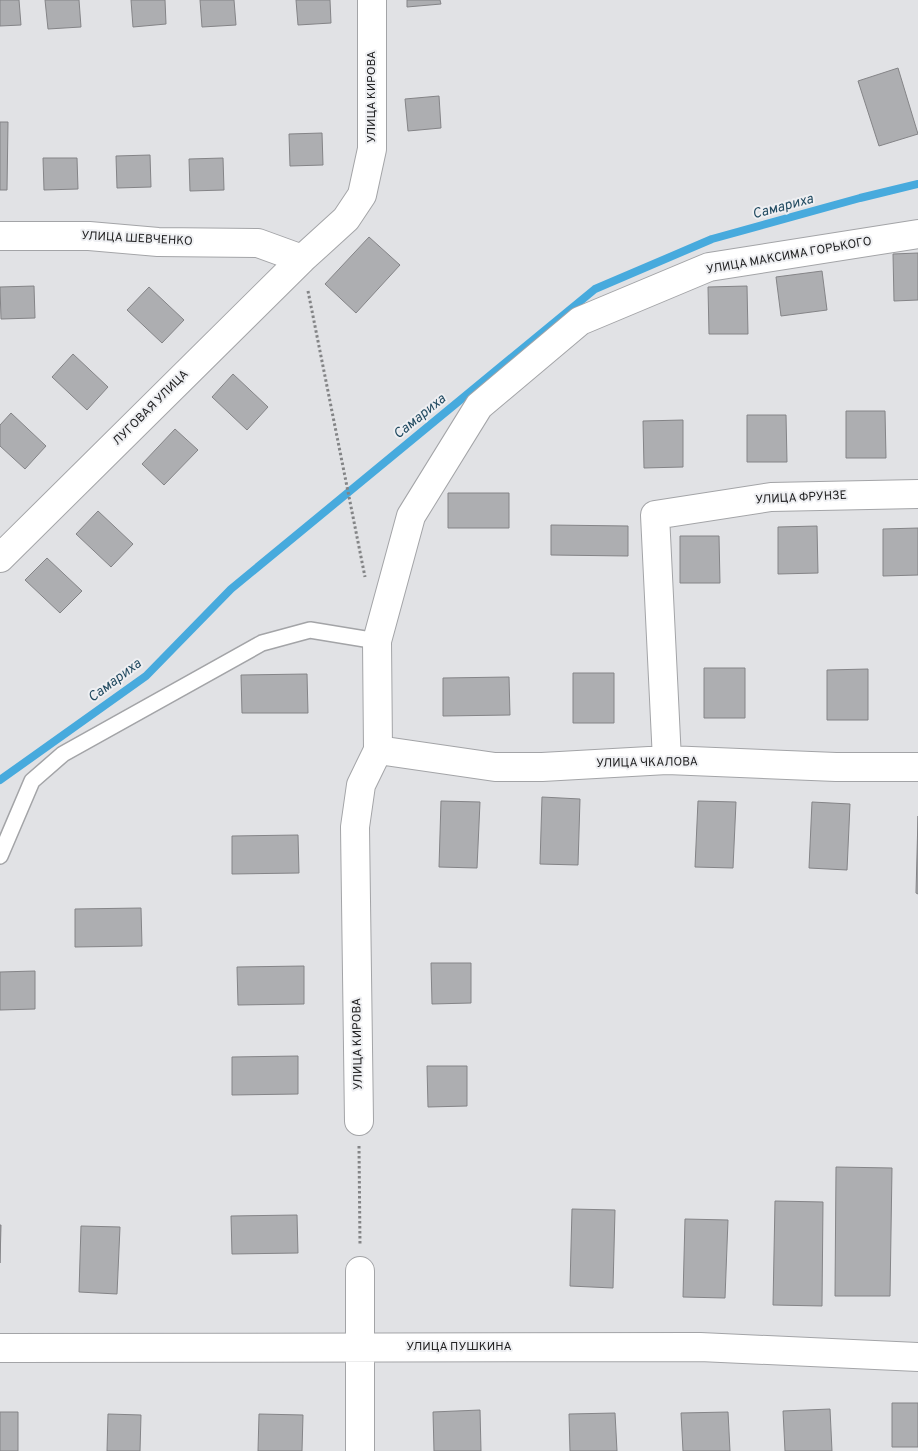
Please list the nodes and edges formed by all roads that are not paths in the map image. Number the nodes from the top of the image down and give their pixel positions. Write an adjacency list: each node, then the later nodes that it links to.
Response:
1 (372, 0): 4 (street, УЛИЦА КИРОВА)
2 (918, 234): 7 (street, УЛИЦА МАКСИМА ГОРЬКОГО)
3 (0, 236): 4 (street, УЛИЦА ШЕВЧЕНКО)
4 (302, 259): 6 (street, ЛУГОВАЯ УЛИЦА)
5 (918, 494): 9 (street, УЛИЦА ФРУНЗЕ)
6 (0, 558)
7 (377, 642): 8 (street, УЛИЦА КИРОВА); 11 (lane)
8 (378, 750): 9 (street, УЛИЦА ЧКАЛОВА); 12 (street, УЛИЦА КИРОВА)
9 (667, 760): 10 (street, УЛИЦА ЧКАЛОВА)
10 (918, 767)
11 (0, 856)
12 (359, 1121)
13 (360, 1271): 15 (street)
14 (0, 1348): 15 (street, УЛИЦА ПУШКИНА)
15 (361, 1348): 16 (street, УЛИЦА ПУШКИНА); 17 (street)
16 (918, 1357)
17 (360, 1451)

